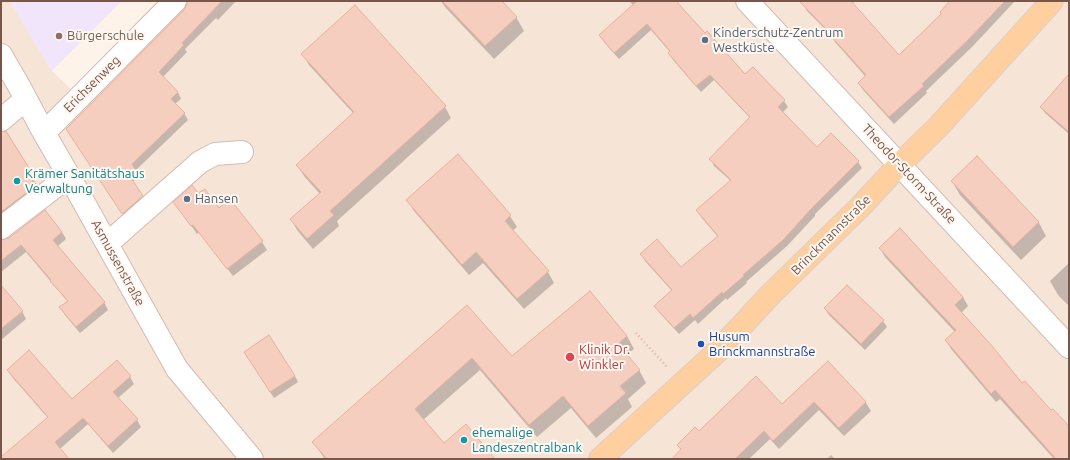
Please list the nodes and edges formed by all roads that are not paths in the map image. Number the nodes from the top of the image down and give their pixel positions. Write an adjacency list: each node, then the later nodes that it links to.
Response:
1 (175, 1): 7 (street, Erichsenweg)
2 (747, 1): 9 (street, Theodor-Storm-Straße)
3 (1052, 1): 9 (main road, Brinckmannstraße)
4 (1, 55): 5 (street, Asmussenstraße)
5 (26, 99): 6 (street); 7 (street, Asmussenstraße)
6 (1, 120)
7 (44, 133): 10 (street, Asmussenstraße)
8 (242, 152): 12 (street)
9 (900, 164): 13 (street, Theodor-Storm-Straße); 15 (main road, Brinckmannstraße)
10 (69, 176): 11 (street); 12 (street, Asmussenstraße)
11 (1, 228)
12 (107, 244): 14 (street, Asmussenstraße)
13 (1069, 347)
14 (252, 459)
15 (600, 459)

